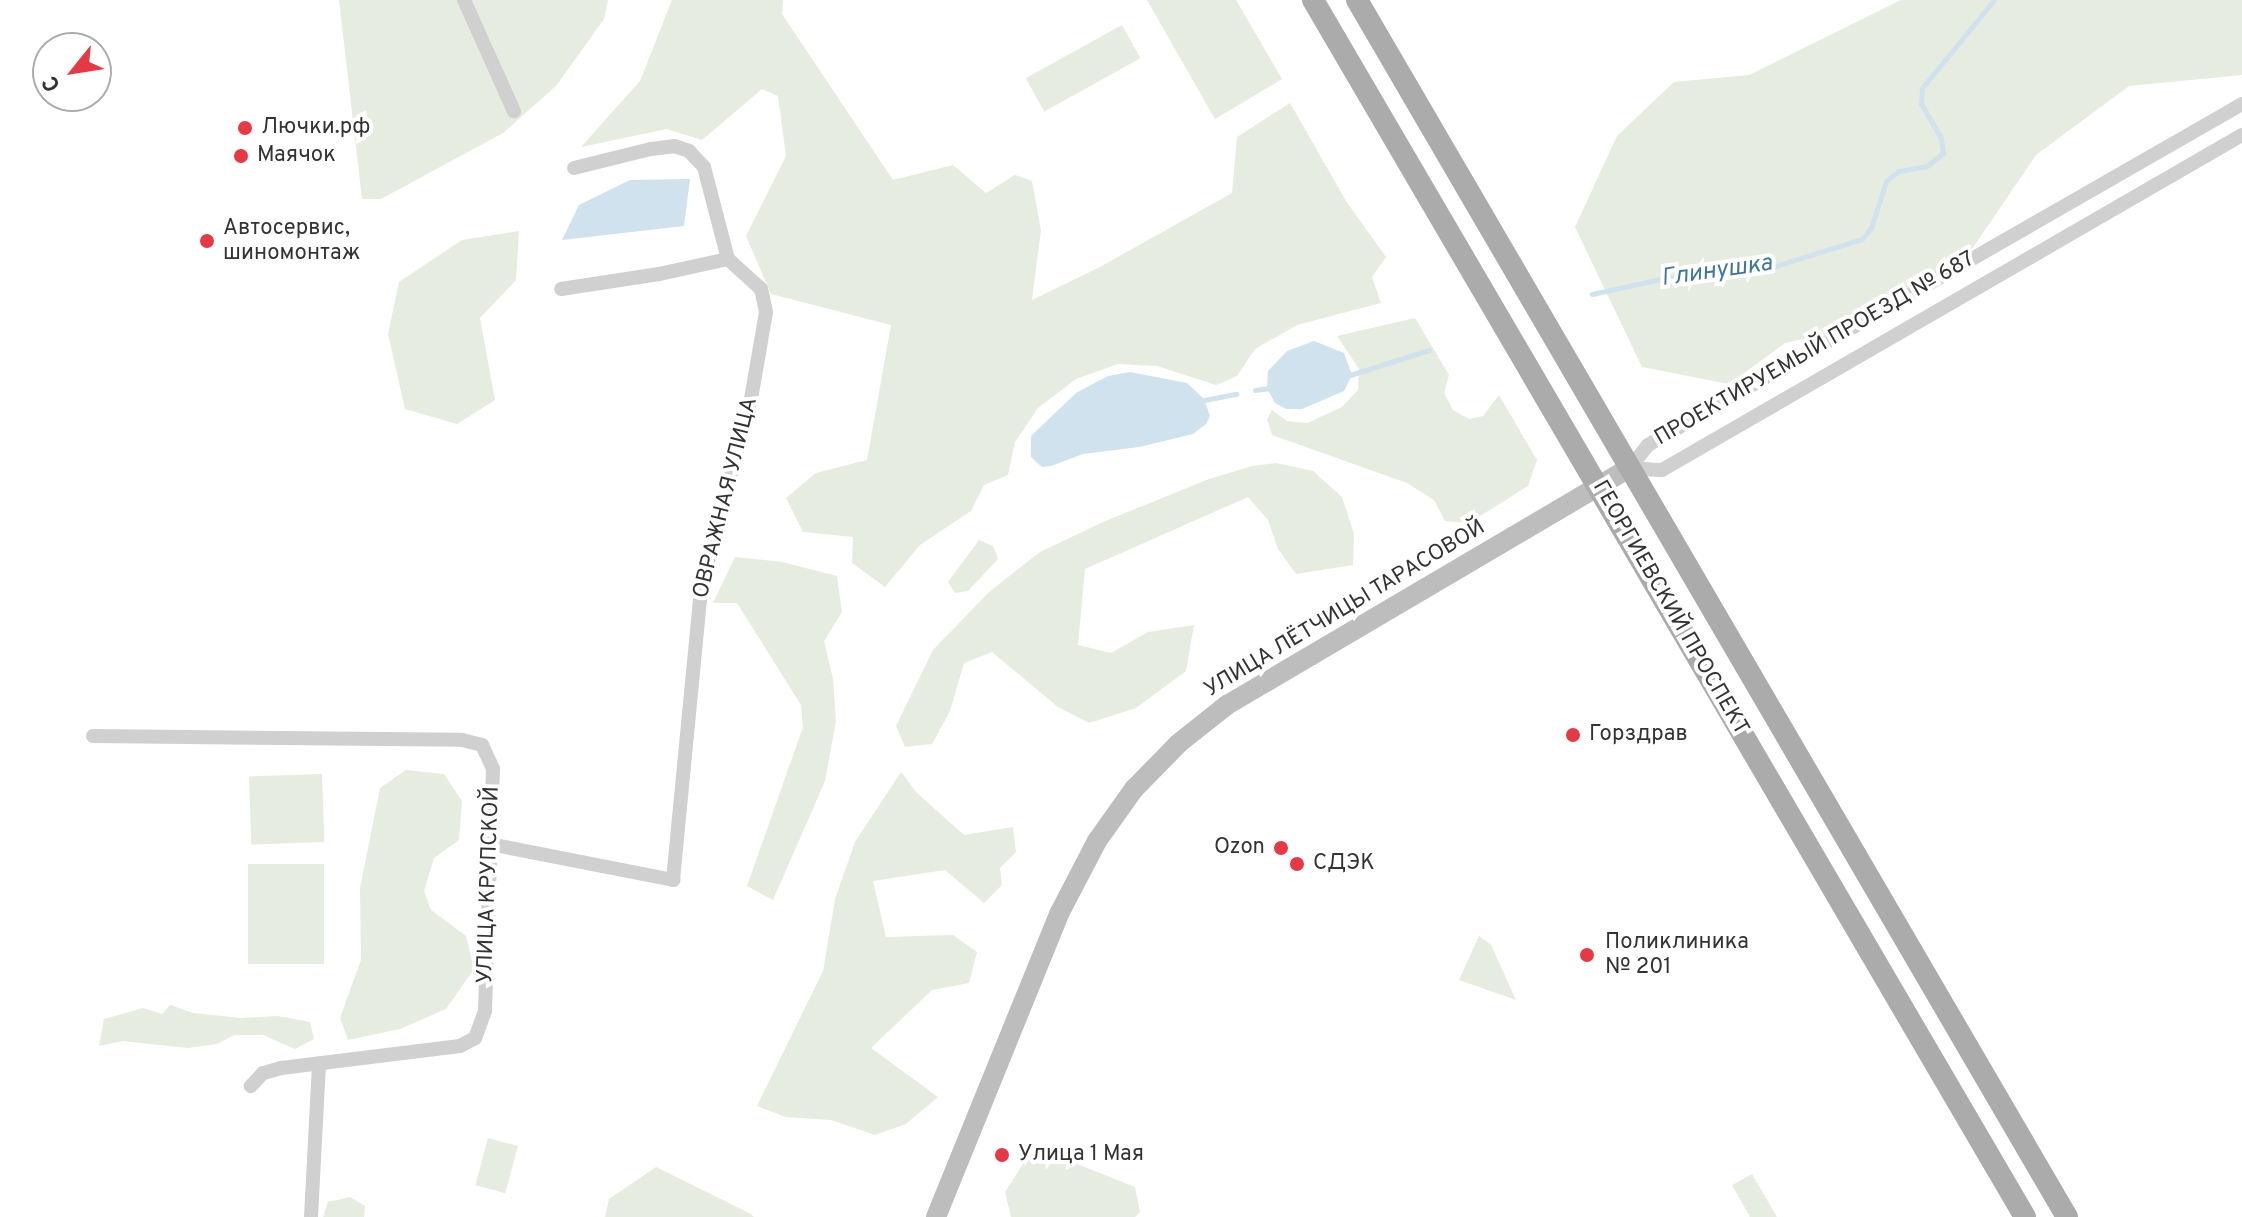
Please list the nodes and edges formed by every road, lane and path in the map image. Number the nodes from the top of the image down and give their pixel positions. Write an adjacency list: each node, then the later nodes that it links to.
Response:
1 (464, 0): 5 (street)
2 (1313, 0): 11 (main road, ГЕОРГИЕВСКИЙ ПРОСПЕКТ)
3 (1357, 0): 10 (main road, ГЕОРГИЕВСКИЙ ПРОСПЕКТ)
4 (2242, 104): 10 (street, ПРОЕКТИРУЕМЫЙ ПРОЕЗД № 687)
5 (514, 111)
6 (2242, 135): 10 (street, ПРОЕКТИРУЕМЫЙ ПРОЕЗД № 687)
7 (574, 168): 8 (street)
8 (728, 259): 9 (street); 13 (street, ОВРАЖНАЯ УЛИЦА)
9 (561, 289)
10 (1630, 468): 11 (main road, УЛИЦА ЛЁТЧИЦЫ ТАРАСОВОЙ); 19 (main road, ГЕОРГИЕВСКИЙ ПРОСПЕКТ)
11 (1599, 486): 17 (main road, УЛИЦА ЛЁТЧИЦЫ ТАРАСОВОЙ); 18 (main road, ГЕОРГИЕВСКИЙ ПРОСПЕКТ)
12 (93, 736): 13 (street, УЛИЦА КРУПСКОЙ)
13 (490, 844): 14 (street, УЛИЦА КРУПСКОЙ)
14 (319, 1063): 15 (street, УЛИЦА КРУПСКОЙ); 16 (street)
15 (251, 1086)
16 (311, 1217)
17 (936, 1217)
18 (2025, 1217)
19 (2067, 1217)

